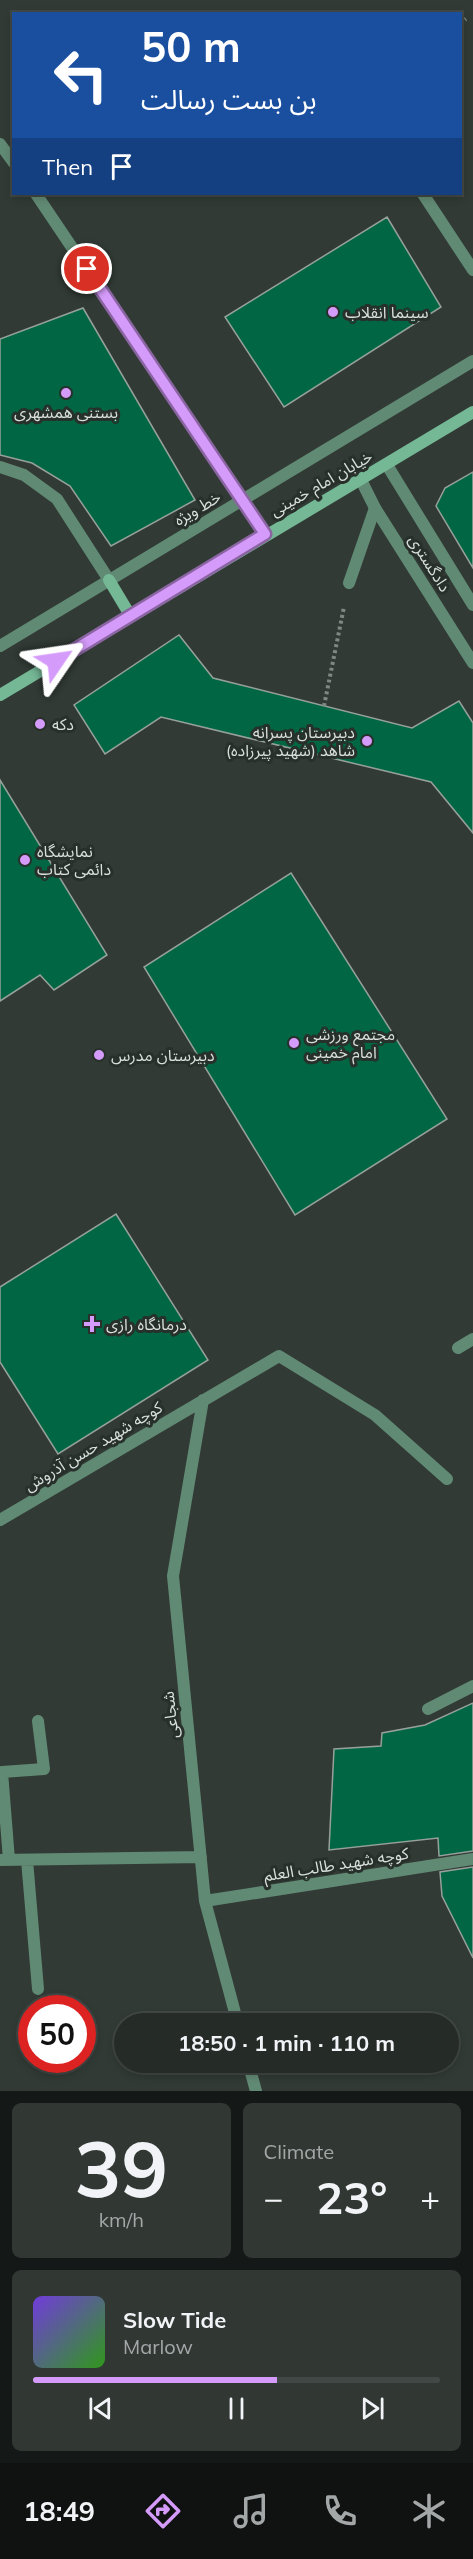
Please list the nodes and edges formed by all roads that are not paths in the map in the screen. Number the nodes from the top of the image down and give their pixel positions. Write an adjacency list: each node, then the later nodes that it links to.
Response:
1 (0, 144): 2 (street)
2 (12, 160)
3 (37, 195): 11 (street)
4 (424, 195): 5 (street)
5 (473, 270)
6 (473, 361): 11 (street, خط ویژه)
7 (473, 412): 8 (main road, خیابان امام خمینی)
8 (387, 465): 10 (main road, خیابان امام خمینی); 16 (street)
9 (0, 467): 14 (street)
10 (361, 480): 12 (street, دادگستری); 13 (main road, خیابان امام خمینی)
11 (242, 500): 13 (street); 14 (street, خط ویژه)
12 (375, 508): 15 (street); 19 (street, دادگستری)
13 (265, 534): 17 (main road, خیابان امام خمینی)
14 (109, 580): 17 (main road); 18 (street, خط ویژه)
15 (349, 583)
16 (473, 604)
17 (130, 615): 20 (main road, خیابان امام خمینی)
18 (0, 646)
19 (473, 663)
20 (0, 695)
21 (473, 1339): 22 (street)
22 (458, 1348)
23 (202, 1400): 24 (street, کوچه شهید حسن آذروش); 25 (street, کوچه شهید حسن آذروش); 29 (street, شجاعی)
24 (447, 1479)
25 (0, 1520)
26 (473, 1686): 27 (street)
27 (428, 1709)
28 (38, 1721): 31 (street)
29 (201, 1857): 32 (street); 33 (street, شجاعی)
30 (473, 1859): 33 (street, کوچه شهید طالب العلم)
31 (4, 1860): 32 (street)
32 (27, 1860): 34 (street)
33 (205, 1901): 35 (street, شجاعی)
34 (38, 1989)
35 (235, 2013)
36 (251, 2073): 37 (street)
37 (256, 2091)

